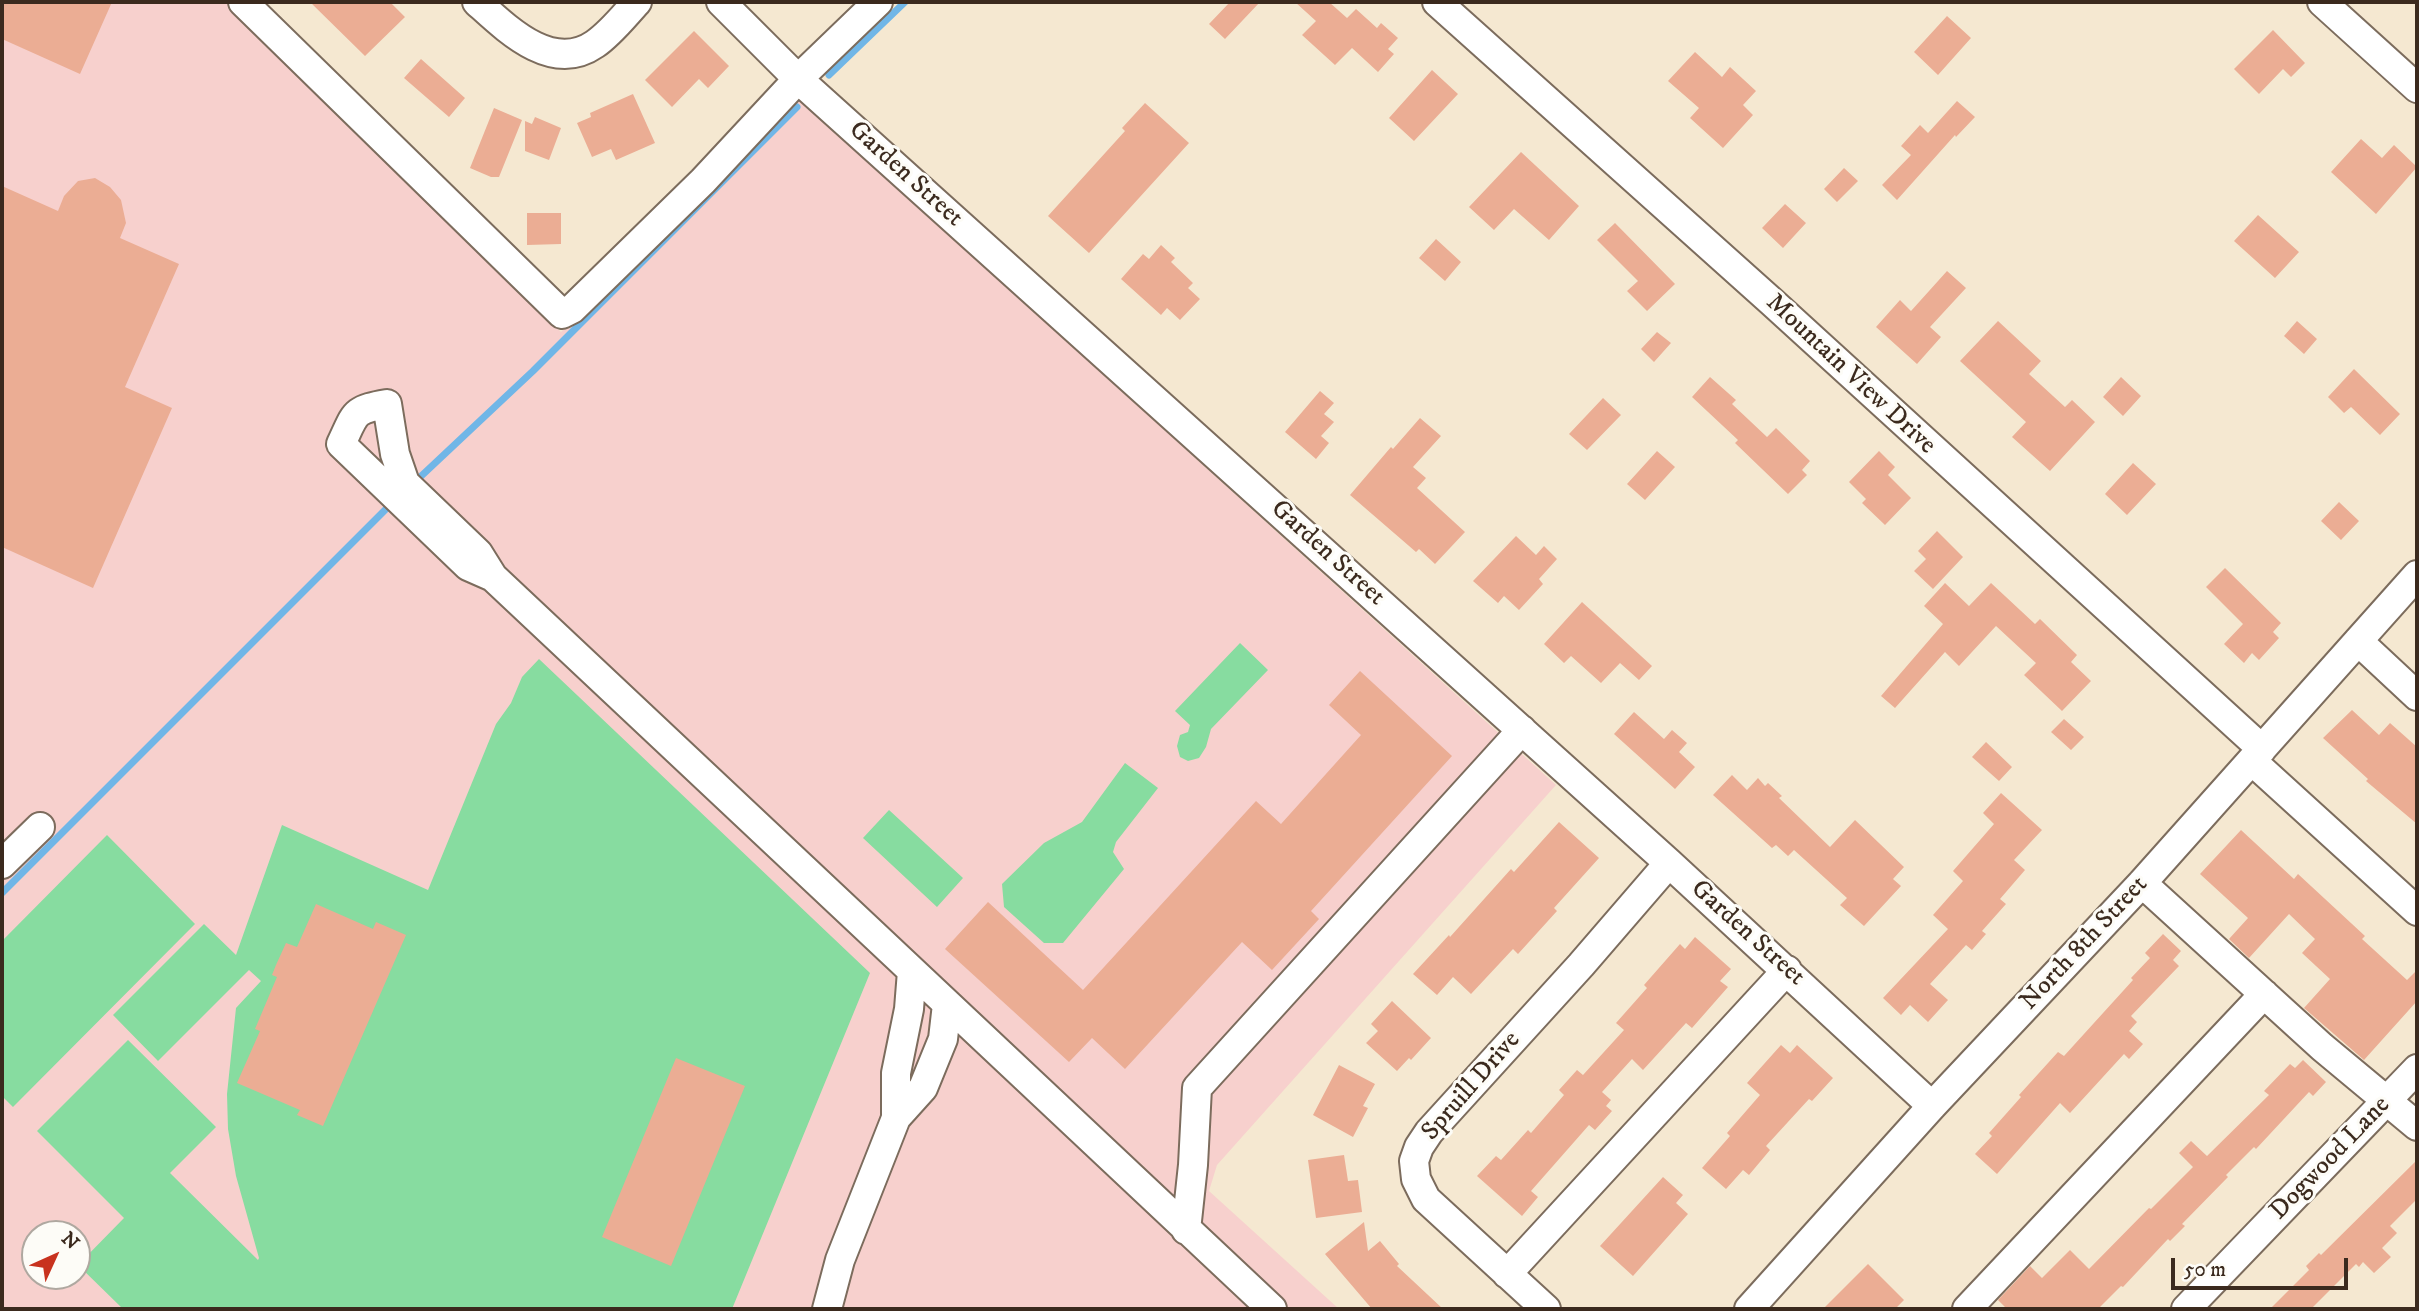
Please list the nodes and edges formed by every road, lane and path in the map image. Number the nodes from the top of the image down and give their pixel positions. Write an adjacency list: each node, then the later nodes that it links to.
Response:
1 (243, 2): 8 (street)
2 (477, 2): 3 (street)
3 (637, 2)
4 (721, 2): 8 (street, Garden Street)
5 (878, 2): 8 (street)
6 (1437, 2): 15 (street, Mountain View Drive)
7 (2322, 2): 9 (street)
8 (798, 79): 14 (street, Garden Street)
9 (2417, 88)
10 (2417, 575): 12 (street, North 8th Street)
11 (492, 577): 11 (street); 22 (street)
12 (2358, 641): 13 (street); 15 (street, North 8th Street)
13 (2417, 696)
14 (1522, 730): 17 (street, Garden Street); 30 (street)
15 (2257, 755): 19 (street, North 8th Street); 20 (street, Mountain View Drive)
16 (40, 827): 18 (street)
17 (1669, 863): 21 (street, Garden Street); 31 (street, Spruill Drive)
18 (2, 864)
19 (2142, 883): 23 (street); 27 (street, North 8th Street)
20 (2417, 911)
21 (1787, 970): 27 (street, Garden Street); 31 (street)
22 (912, 971): 24 (street); 28 (street)
23 (2264, 994): 26 (street); 36 (street)
24 (947, 1004): 28 (street); 30 (street)
25 (2417, 1069): 26 (street, Dogwood Lane)
26 (2387, 1102): 29 (street); 37 (street, Dogwood Lane)
27 (1932, 1106): 35 (street, North 8th Street)
28 (896, 1118): 32 (street)
29 (2417, 1126)
30 (1186, 1230): 33 (street)
31 (1507, 1274): 34 (street, Spruill Drive)
32 (827, 1309)
33 (1272, 1309)
34 (1546, 1309)
35 (1750, 1309)
36 (1967, 1309)
37 (2186, 1309)

